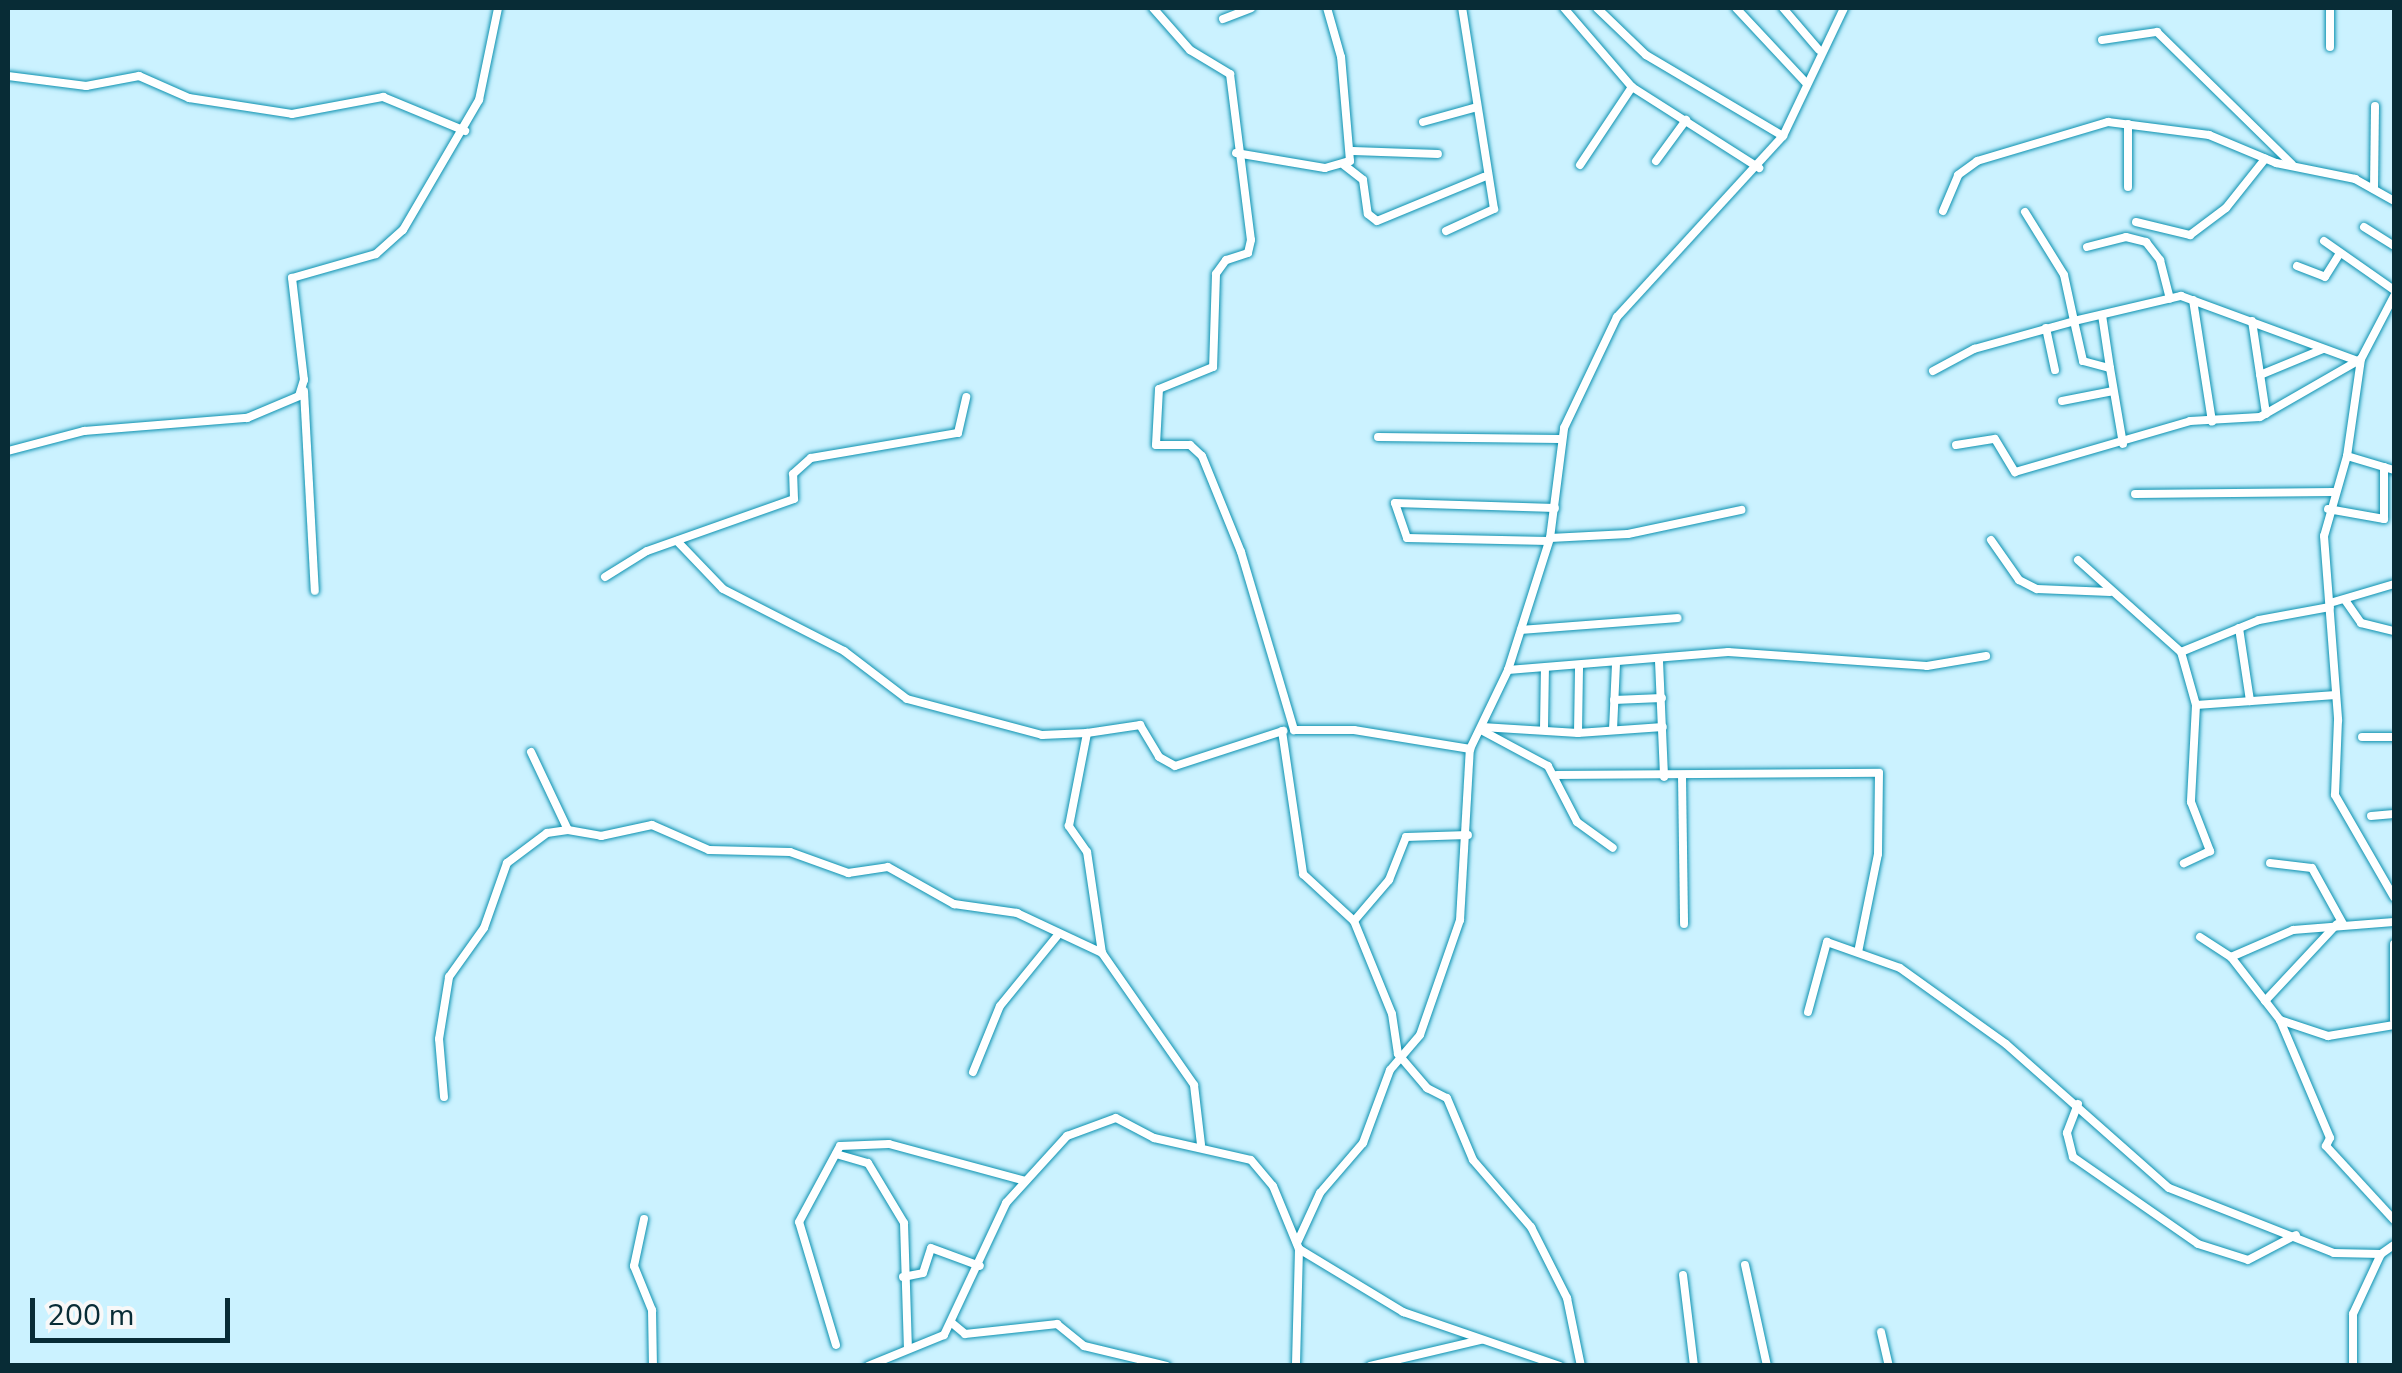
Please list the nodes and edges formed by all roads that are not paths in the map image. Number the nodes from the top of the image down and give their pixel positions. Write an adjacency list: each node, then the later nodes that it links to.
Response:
1 (498, 8): 24 (street)
2 (1153, 8): 27 (street)
3 (1251, 8): 12 (street)
4 (1327, 8): 26 (street)
5 (1462, 8): 20 (street)
6 (1564, 8): 18 (street)
7 (1596, 8): 25 (street)
8 (1736, 8): 17 (street)
9 (1783, 8): 15 (street)
10 (1844, 8): 15 (street)
11 (2330, 8): 14 (street)
12 (1223, 19)
13 (2102, 40): 31 (street)
14 (2330, 46)
15 (1819, 50): 17 (street)
16 (8, 76): 24 (street)
17 (1807, 84): 25 (street)
18 (1632, 86): 21 (street); 33 (street)
19 (2375, 106): 37 (street)
20 (1474, 108): 22 (street); 35 (street)
21 (1686, 120): 30 (street); 34 (street)
22 (1423, 122)
23 (2128, 124): 29 (street); 36 (street); 39 (street)
24 (465, 131): 62 (street)
25 (1783, 136): 34 (street)
26 (1352, 151): 28 (street); 32 (street)
27 (1236, 154): 32 (street); 110 (street)
28 (1438, 154)
29 (2265, 159): 31 (street); 41 (street)
30 (1656, 161)
31 (2292, 164): 37 (street)
32 (1344, 165): 35 (street)
33 (1580, 165)
34 (1759, 168): 69 (street)
35 (1484, 177): 43 (street)
36 (2128, 187)
37 (2374, 189): 38 (street)
38 (2394, 201)
39 (1943, 211)
40 (2025, 212): 53 (street)
41 (2136, 222)
42 (2364, 228): 45 (street)
43 (1446, 232)
44 (2324, 241): 47 (street)
45 (2394, 246)
46 (2088, 248): 50 (street)
47 (2340, 253): 48 (street); 49 (street)
48 (2297, 266)
49 (2394, 293): 57 (street)
50 (2170, 299): 51 (street); 52 (street)
51 (2193, 300): 54 (street); 67 (street)
52 (2102, 315): 53 (street); 58 (street)
53 (2074, 321): 55 (street); 58 (street)
54 (2252, 321): 56 (street); 61 (street)
55 (2046, 328): 59 (street); 60 (street)
56 (2323, 349): 57 (street); 61 (street)
57 (2360, 360): 66 (street); 73 (street)
58 (2110, 368): 63 (street)
59 (2054, 370)
60 (1933, 371)
61 (2260, 375): 66 (street)
62 (304, 391): 72 (street); 87 (street)
63 (2113, 391): 65 (street); 70 (street)
64 (966, 397): 82 (street)
65 (2062, 401)
66 (2266, 414): 67 (street)
67 (2212, 422): 70 (street)
68 (1378, 438): 69 (street)
69 (1560, 439): 78 (street)
70 (2124, 444): 71 (street)
71 (1956, 445)
72 (8, 452)
73 (2347, 456): 74 (street); 76 (street)
74 (2384, 468): 75 (street); 79 (street)
75 (2394, 470)
76 (2333, 492): 77 (street); 79 (street)
77 (2135, 494)
78 (1555, 508): 81 (street); 81 (street)
79 (2328, 508): 90 (street)
80 (1741, 510): 81 (street)
81 (1549, 539): 93 (street)
82 (676, 540): 85 (street); 114 (street)
83 (1991, 540): 88 (street)
84 (2078, 560): 88 (street)
85 (605, 577)
86 (2394, 584): 89 (street)
87 (316, 591)
88 (2110, 592): 95 (street)
89 (2345, 600): 90 (street); 94 (street)
90 (2330, 605): 92 (street); 102 (street)
91 (1678, 618): 93 (street)
92 (2239, 628): 95 (street); 105 (street)
93 (1520, 630): 101 (street)
94 (2394, 631)
95 (2181, 652): 106 (street)
96 (1986, 656): 97 (street)
97 (1660, 660): 99 (street); 103 (street)
98 (1580, 666): 99 (street); 100 (street); 113 (street)
99 (1616, 666): 104 (street)
100 (1545, 668): 101 (street); 109 (street)
101 (1508, 670): 108 (street)
102 (2336, 694): 105 (street); 129 (street)
103 (1662, 698): 104 (street); 107 (street)
104 (1614, 700): 111 (street)
105 (2250, 702): 106 (street)
106 (2196, 705): 127 (street)
107 (1664, 727): 111 (street); 121 (street)
108 (1481, 729): 109 (street); 117 (street); 119 (street)
109 (1544, 729): 113 (street)
110 (1294, 730): 112 (street); 117 (street)
111 (1614, 730): 113 (street)
112 (1282, 731): 114 (street); 130 (street)
113 (1578, 733)
114 (1087, 734): 138 (street)
115 (2362, 737): 116 (street)
116 (2394, 737)
117 (1470, 749): 125 (street)
118 (531, 752): 124 (street)
119 (1557, 775): 121 (street); 126 (street)
120 (1682, 776): 121 (street); 132 (street); 137 (street)
121 (1664, 777)
122 (2394, 814): 123 (street)
123 (2371, 816)
124 (568, 830): 134 (street); 146 (street)
125 (1468, 836): 130 (street); 144 (street)
126 (1613, 848)
127 (2184, 862)
128 (2270, 863): 133 (street)
129 (2394, 897)
130 (1354, 921): 144 (street)
131 (2394, 922): 133 (street)
132 (1684, 924)
133 (2340, 924): 139 (street); 140 (street)
134 (1057, 936): 138 (street); 145 (street)
135 (2200, 937): 139 (street)
136 (2394, 944): 143 (street)
137 (1858, 952): 141 (street); 147 (street)
138 (1102, 953): 148 (street)
139 (2231, 957): 140 (street)
140 (2265, 1001): 142 (street)
141 (1808, 1012)
142 (2280, 1020): 143 (street); 152 (street)
143 (2394, 1022)
144 (1403, 1058): 154 (street); 172 (street)
145 (973, 1072)
146 (444, 1096)
147 (2078, 1104): 153 (street); 153 (street)
148 (1201, 1145): 150 (street); 154 (street)
149 (836, 1154): 150 (street); 160 (street); 164 (street)
150 (1025, 1181): 158 (street)
151 (644, 1218): 166 (street)
152 (2394, 1220)
153 (2296, 1236): 156 (street)
154 (1298, 1246): 163 (street); 169 (street)
155 (2394, 1246): 156 (street)
156 (2381, 1254): 176 (street)
157 (1745, 1265): 174 (street)
158 (980, 1266): 160 (street); 161 (street)
159 (1683, 1275): 173 (street)
160 (903, 1277): 165 (street)
161 (952, 1322): 165 (street); 168 (street)
162 (1882, 1332): 175 (street)
163 (1481, 1340): 170 (street); 171 (street)
164 (836, 1345)
165 (908, 1347): 167 (street)
166 (654, 1366)
167 (868, 1366)
168 (1166, 1366)
169 (1296, 1366)
170 (1370, 1366)
171 (1560, 1366)
172 (1581, 1366)
173 (1694, 1366)
174 (1767, 1366)
175 (1889, 1366)
176 (2354, 1366)

